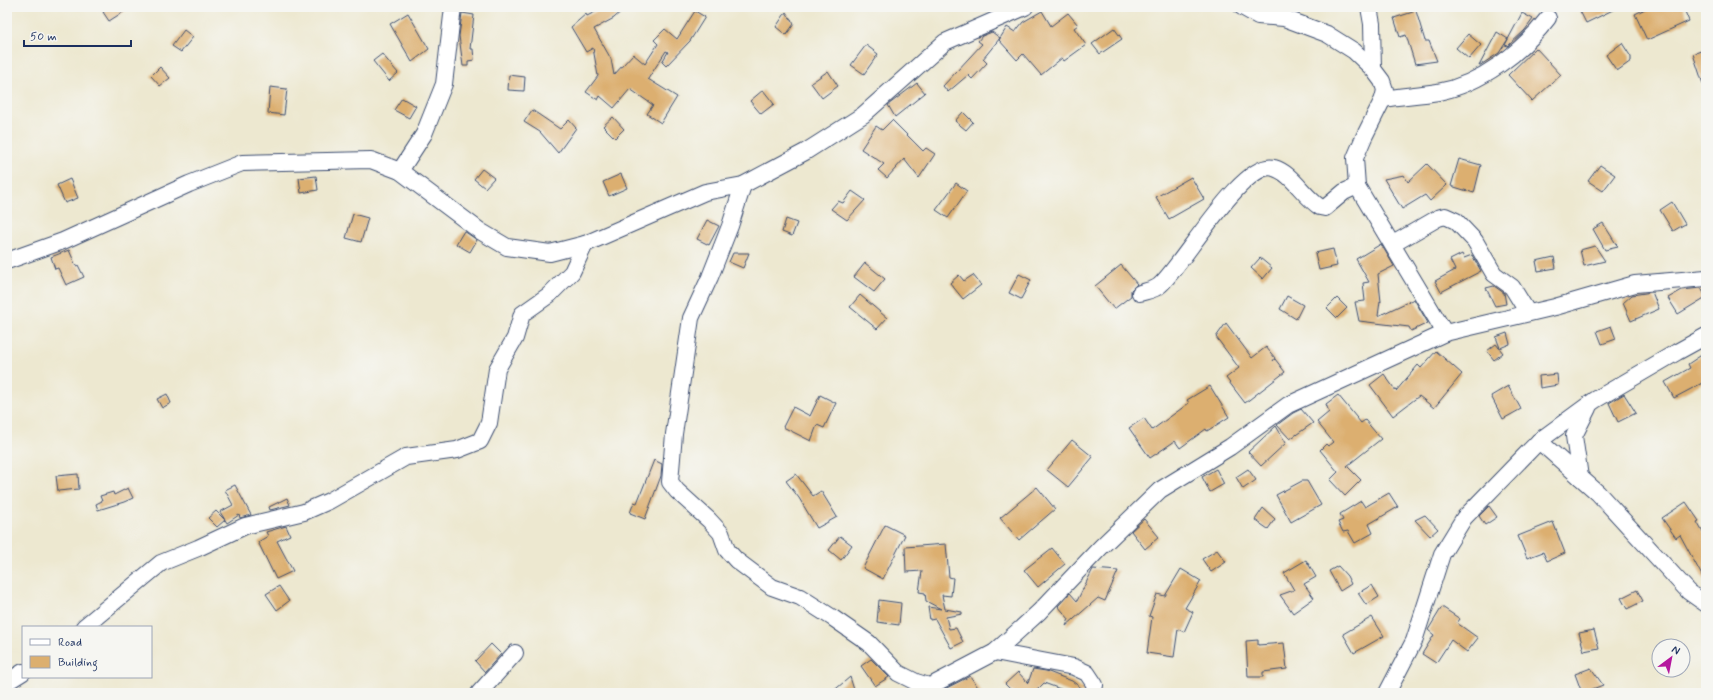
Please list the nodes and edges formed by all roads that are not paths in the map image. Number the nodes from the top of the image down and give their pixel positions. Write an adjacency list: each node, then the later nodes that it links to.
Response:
1 (453, 7): 8 (street)
2 (1024, 7): 9 (street)
3 (1242, 7): 6 (street)
4 (1369, 7): 6 (street)
5 (1548, 18): 7 (street)
6 (1373, 69): 7 (street)
7 (1383, 99): 10 (street)
8 (400, 171): 11 (street); 13 (street)
9 (743, 185): 11 (street); 28 (street)
10 (1357, 186): 12 (street); 15 (street)
11 (585, 244): 23 (street)
12 (1393, 244): 16 (street); 17 (street)
13 (7, 261)
14 (1706, 278): 16 (street)
15 (1140, 293)
16 (1528, 313): 17 (street)
17 (1445, 333): 24 (street)
18 (1706, 336): 19 (street)
19 (1589, 405): 20 (street); 21 (street)
20 (1540, 441): 21 (street); 31 (street)
21 (1580, 477): 22 (street)
22 (1706, 604)
23 (85, 626)
24 (995, 652): 28 (street); 30 (street)
25 (515, 654): 29 (street)
26 (22, 673): 27 (street)
27 (7, 682)
28 (923, 689)
29 (479, 693)
30 (1093, 693)
31 (1387, 693)

